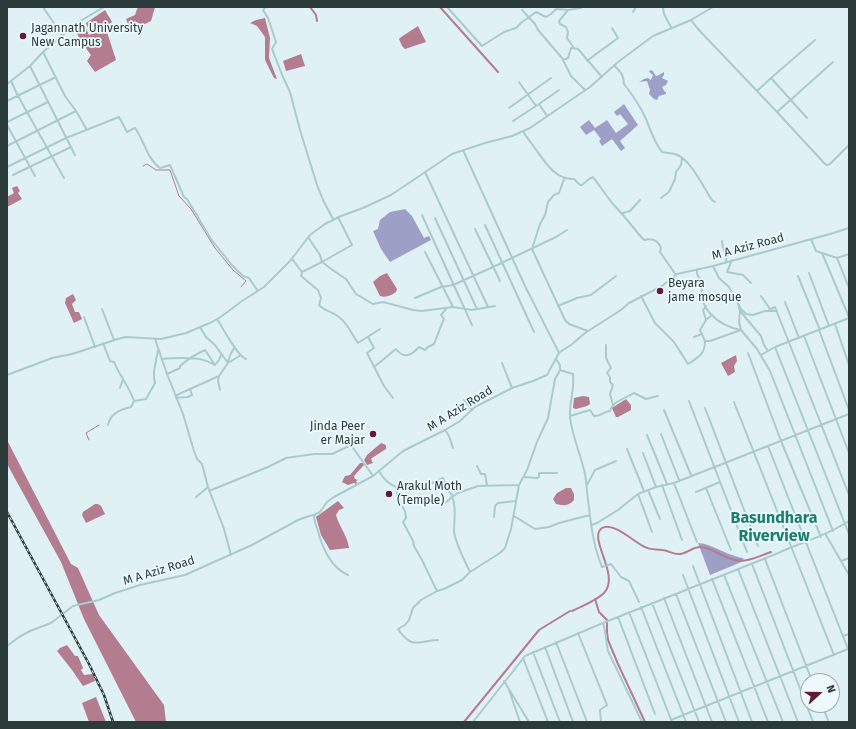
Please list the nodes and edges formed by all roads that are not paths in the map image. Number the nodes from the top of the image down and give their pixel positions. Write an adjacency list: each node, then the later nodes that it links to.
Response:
1 (43, 7): 16 (street)
2 (104, 7): 16 (street)
3 (266, 7): 81 (street)
4 (446, 7): 12 (street)
5 (636, 7): 11 (street)
6 (663, 7): 15 (street)
7 (713, 7): 13 (street)
8 (581, 8): 10 (street)
9 (522, 10): 12 (street)
10 (568, 10): 12 (street); 18 (street)
11 (633, 12)
12 (529, 17): 20 (street)
13 (691, 20): 15 (street); 35 (street)
14 (612, 28): 21 (street)
15 (671, 28): 24 (street)
16 (62, 35): 19 (street)
17 (815, 40): 28 (street)
18 (574, 48): 20 (street); 21 (street)
19 (43, 52): 23 (street); 25 (street)
20 (563, 60): 34 (street)
21 (587, 61): 26 (street)
22 (833, 62): 38 (street)
23 (30, 66): 29 (street); 32 (street)
24 (614, 66): 26 (street); 66 (street)
25 (56, 77): 32 (street); 45 (street)
26 (602, 77): 34 (street)
27 (552, 78): 36 (street)
28 (771, 78): 35 (street); 38 (street)
29 (11, 81): 31 (street); 37 (street)
30 (519, 82): 36 (street)
31 (7, 84)
32 (40, 85): 37 (street); 40 (street)
33 (558, 90): 41 (street)
34 (585, 90): 47 (street)
35 (757, 91): 46 (street)
36 (528, 94): 42 (street); 43 (street)
37 (18, 96): 39 (street); 44 (street)
38 (792, 100): 46 (street); 48 (street)
39 (7, 101)
40 (48, 102): 44 (street); 49 (street)
41 (539, 104): 42 (street); 47 (street)
42 (536, 106): 50 (street)
43 (508, 108)
44 (27, 112): 51 (street); 54 (street)
45 (76, 112): 49 (street); 53 (street)
46 (777, 112): 58 (street)
47 (547, 116): 55 (street)
48 (807, 118)
49 (57, 121): 54 (street); 56 (street)
50 (513, 121)
51 (7, 122)
52 (7, 125): 57 (street)
53 (87, 130): 56 (street); 117 (street)
54 (37, 131): 57 (street); 61 (street)
55 (523, 131): 62 (street); 73 (street)
56 (66, 138): 60 (street); 61 (street)
57 (17, 142): 59 (street); 65 (street)
58 (849, 145)
59 (7, 146)
60 (71, 147): 63 (street); 64 (street)
61 (47, 148): 64 (street); 65 (street)
62 (463, 150): 69 (street); 93 (street)
63 (75, 155)
64 (52, 157): 68 (street); 72 (street)
65 (26, 158): 67 (street); 68 (street)
66 (682, 158): 74 (street); 76 (street)
67 (7, 166)
68 (31, 167): 70 (street); 71 (street)
69 (425, 172): 79 (street); 105 (street)
70 (13, 175)
71 (35, 176)
72 (64, 178)
73 (564, 178): 77 (street); 89 (street)
74 (661, 198)
75 (640, 200): 77 (street)
76 (715, 202)
77 (622, 214): 106 (street)
78 (422, 215): 114 (street)
79 (338, 217): 81 (street); 98 (street)
80 (435, 218): 109 (street)
81 (333, 220): 86 (street)
82 (485, 225): 99 (street)
83 (849, 228): 87 (street, M A Aziz Road)
84 (475, 229): 101 (street)
85 (567, 230): 89 (street)
86 (308, 237): 95 (street); 98 (street)
87 (811, 239): 91 (street); 97 (street, M A Aziz Road)
88 (722, 241): 96 (street)
89 (532, 249): 93 (street); 124 (street)
90 (425, 252): 115 (street)
91 (822, 253): 94 (street); 136 (street)
92 (849, 254): 94 (street)
93 (512, 258): 99 (street); 164 (street)
94 (837, 258): 116 (street)
95 (292, 259): 103 (street); 117 (street)
96 (726, 260)
97 (732, 260): 100 (street, M A Aziz Road); 112 (street)
98 (322, 262): 103 (street); 129 (street)
99 (502, 262): 101 (street); 147 (street)
100 (713, 266): 102 (street, M A Aziz Road); 122 (street)
101 (493, 267): 105 (street); 111 (street)
102 (696, 269): 106 (street, M A Aziz Road); 113 (street)
103 (302, 272): 150 (street)
104 (809, 273): 141 (street)
105 (473, 275): 109 (street); 127 (street)
106 (676, 275): 118 (street, M A Aziz Road)
107 (616, 276): 124 (street)
108 (798, 276): 145 (street)
109 (463, 280): 114 (street); 131 (street)
110 (689, 280): 113 (street)
111 (500, 281)
112 (751, 283)
113 (702, 284): 125 (street)
114 (453, 285): 115 (street); 130 (street)
115 (441, 287): 120 (street); 126 (street)
116 (849, 288)
117 (258, 291): 137 (street)
118 (641, 296): 146 (street, M A Aziz Road); 155 (street)
119 (761, 296): 132 (street)
120 (415, 298)
121 (785, 302): 152 (street)
122 (738, 304): 132 (street); 133 (street)
123 (495, 306): 127 (street)
124 (558, 306): 146 (street)
125 (706, 306): 134 (street); 138 (street)
126 (453, 307): 129 (street); 130 (street)
127 (488, 307): 131 (street)
128 (102, 309): 154 (street)
129 (446, 309): 177 (street)
130 (465, 309): 131 (street); 140 (street)
131 (477, 309)
132 (769, 310): 156 (street)
133 (740, 311): 144 (street); 163 (street)
134 (712, 315): 138 (street); 144 (street)
135 (84, 317): 159 (street)
136 (849, 317): 139 (street)
137 (217, 319): 142 (street); 160 (street)
138 (706, 320): 148 (street)
139 (834, 324): 141 (street); 176 (street)
140 (472, 325)
141 (829, 326): 145 (street)
142 (200, 327): 153 (street); 166 (street)
143 (380, 330): 150 (street)
144 (742, 330): 155 (street); 168 (street)
145 (819, 330): 149 (street); 198 (street)
146 (588, 331): 164 (street, M A Aziz Road)
147 (534, 332)
148 (702, 334): 151 (street); 155 (street)
149 (804, 336): 152 (street); 201 (street)
150 (368, 337): 177 (street)
151 (694, 337)
152 (799, 338): 156 (street)
153 (155, 339): 154 (street); 162 (street)
154 (114, 340): 157 (street)
155 (705, 341)
156 (789, 341): 161 (street); 203 (street)
157 (103, 343): 159 (street); 182 (street)
158 (606, 345): 194 (street)
159 (95, 347): 180 (street)
160 (235, 347): 167 (street); 173 (street)
161 (775, 347): 163 (street); 205 (street)
162 (158, 348): 170 (street); 191 (street)
163 (768, 351): 168 (street)
164 (559, 353): 169 (street, M A Aziz Road)
165 (748, 353): 209 (street)
166 (221, 355): 173 (street); 175 (street)
167 (241, 355): 172 (street); 173 (street)
168 (761, 355): 208 (street)
169 (556, 358): 178 (street); 184 (street, M A Aziz Road)
170 (162, 359): 171 (street); 179 (street)
171 (190, 359): 175 (street); 175 (street); 179 (street)
172 (246, 360)
173 (228, 363): 181 (street)
174 (502, 363): 184 (street)
175 (215, 365)
176 (849, 365)
177 (374, 367): 189 (street)
178 (560, 370): 200 (street); 224 (street)
179 (167, 374): 188 (street)
180 (7, 375)
181 (219, 376): 185 (street); 186 (street)
182 (122, 378): 183 (street); 191 (street)
183 (120, 388)
184 (512, 388): 196 (street, M A Aziz Road)
185 (190, 389): 188 (street); 188 (street)
186 (220, 390)
187 (658, 396): 194 (street)
188 (176, 398): 233 (street)
189 (393, 398)
190 (464, 400): 196 (street)
191 (134, 401): 202 (street)
192 (689, 401): 219 (street)
193 (734, 402): 213 (street)
194 (613, 405): 200 (street)
195 (705, 408): 217 (street)
196 (472, 410): 204 (street, M A Aziz Road)
197 (664, 410): 223 (street)
198 (849, 410)
199 (849, 414): 201 (street)
200 (570, 416): 231 (street)
201 (836, 419): 203 (street); 214 (street)
202 (108, 425)
203 (821, 425): 205 (street); 242 (street)
204 (445, 430): 211 (street); 220 (street, M A Aziz Road)
205 (808, 430): 208 (street); 253 (street)
206 (661, 434): 225 (street)
207 (648, 435): 228 (street)
208 (795, 435): 209 (street); 255 (street)
209 (781, 441): 210 (street); 259 (street)
210 (768, 446): 213 (street); 262 (street)
211 (453, 448)
212 (627, 449): 238 (street)
213 (754, 451): 217 (street); 264 (street)
214 (849, 452)
215 (643, 453): 234 (street)
216 (616, 462): 231 (street)
217 (726, 462): 219 (street); 263 (street)
218 (477, 466): 229 (street)
219 (714, 467): 223 (street); 226 (street)
220 (379, 471): 222 (street, M A Aziz Road); 235 (street)
221 (557, 473): 224 (street)
222 (373, 476): 239 (street); 247 (street, M A Aziz Road)
223 (691, 476): 225 (street)
224 (523, 477): 230 (street)
225 (679, 480): 227 (street)
226 (720, 482): 236 (street); 266 (street)
227 (674, 483): 228 (street); 261 (street)
228 (667, 484): 232 (street)
229 (487, 485): 230 (street); 244 (street)
230 (520, 485): 245 (street)
231 (587, 485): 248 (street)
232 (662, 485): 234 (street); 260 (street)
233 (208, 487): 239 (street); 243 (street)
234 (656, 487): 237 (street)
235 (396, 488): 244 (street); 282 (street)
236 (706, 488): 240 (street); 265 (street)
237 (648, 490): 238 (street); 251 (street)
238 (644, 491): 241 (street)
239 (209, 492): 267 (street)
240 (696, 492)
241 (638, 494): 254 (street); 256 (street)
242 (849, 495)
243 (196, 497)
244 (452, 497): 246 (street); 274 (street)
245 (516, 500): 249 (street); 250 (street)
246 (445, 502)
247 (314, 515): 267 (street, M A Aziz Road); 275 (street)
248 (590, 515): 249 (street); 254 (street)
249 (514, 516): 274 (street)
250 (494, 517)
251 (660, 519)
252 (849, 521): 253 (street)
253 (845, 524): 255 (street); 257 (street)
254 (591, 525): 285 (street)
255 (833, 531): 258 (street)
256 (652, 532)
257 (849, 534)
258 (826, 535): 259 (street); 270 (street)
259 (821, 537): 262 (street)
260 (682, 540)
261 (697, 542)
262 (805, 542): 264 (street); 293 (street)
263 (758, 546)
264 (792, 546): 269 (street); 300 (street)
265 (731, 550)
266 (747, 552)
267 (231, 555): 296 (street, M A Aziz Road)
268 (849, 558): 270 (street)
269 (765, 559): 271 (street); 302 (street)
270 (840, 561): 278 (street)
271 (752, 564): 273 (street); 303 (street)
272 (693, 566): 280 (street)
273 (738, 569): 277 (street); 305 (street)
274 (470, 572): 282 (street)
275 (348, 575)
276 (683, 575): 281 (street)
277 (724, 575): 279 (street); 307 (street)
278 (849, 575)
279 (712, 579): 280 (street); 308 (street)
280 (700, 584): 281 (street); 310 (street)
281 (688, 589): 283 (street); 311 (street)
282 (437, 591): 294 (street)
283 (676, 594): 284 (street); 312 (street)
284 (664, 598): 286 (street); 313 (street)
285 (639, 602)
286 (652, 603): 287 (street); 314 (street)
287 (641, 607): 288 (street); 317 (street)
288 (629, 612): 289 (street); 319 (street)
289 (618, 617): 290 (street); 316 (street)
290 (603, 623): 291 (street); 328 (street)
291 (578, 633): 295 (street); 327 (street)
292 (849, 634): 293 (street)
293 (843, 636): 298 (street)
294 (438, 640)
295 (556, 642): 297 (street); 326 (street)
296 (7, 646)
297 (545, 647): 299 (street); 325 (street)
298 (849, 649): 300 (street)
299 (533, 652): 301 (street); 324 (street)
300 (834, 655): 302 (street)
301 (523, 658): 306 (street); 323 (street)
302 (806, 666): 303 (street); 304 (street)
303 (793, 671): 305 (street); 338 (street)
304 (809, 673)
305 (780, 676): 307 (street); 337 (street)
306 (504, 681): 309 (street); 320 (street)
307 (767, 682): 308 (street); 336 (street)
308 (754, 687): 310 (street); 335 (street)
309 (509, 689): 321 (street); 322 (street)
310 (741, 692): 311 (street); 334 (street)
311 (729, 697): 312 (street); 333 (street)
312 (718, 702): 313 (street); 332 (street)
313 (706, 706): 314 (street); 331 (street)
314 (695, 711): 317 (street); 330 (street)
315 (825, 713): 318 (street)
316 (655, 714)
317 (683, 716): 319 (street); 329 (street)
318 (828, 720)
319 (672, 721)
320 (473, 722)
321 (520, 722)
322 (529, 722)
323 (548, 722)
324 (560, 722)
325 (573, 722)
326 (587, 722)
327 (601, 722)
328 (642, 722)
329 (686, 722)
330 (699, 722)
331 (712, 722)
332 (726, 722)
333 (739, 722)
334 (752, 722)
335 (768, 722)
336 (783, 722)
337 (798, 722)
338 (813, 722)

